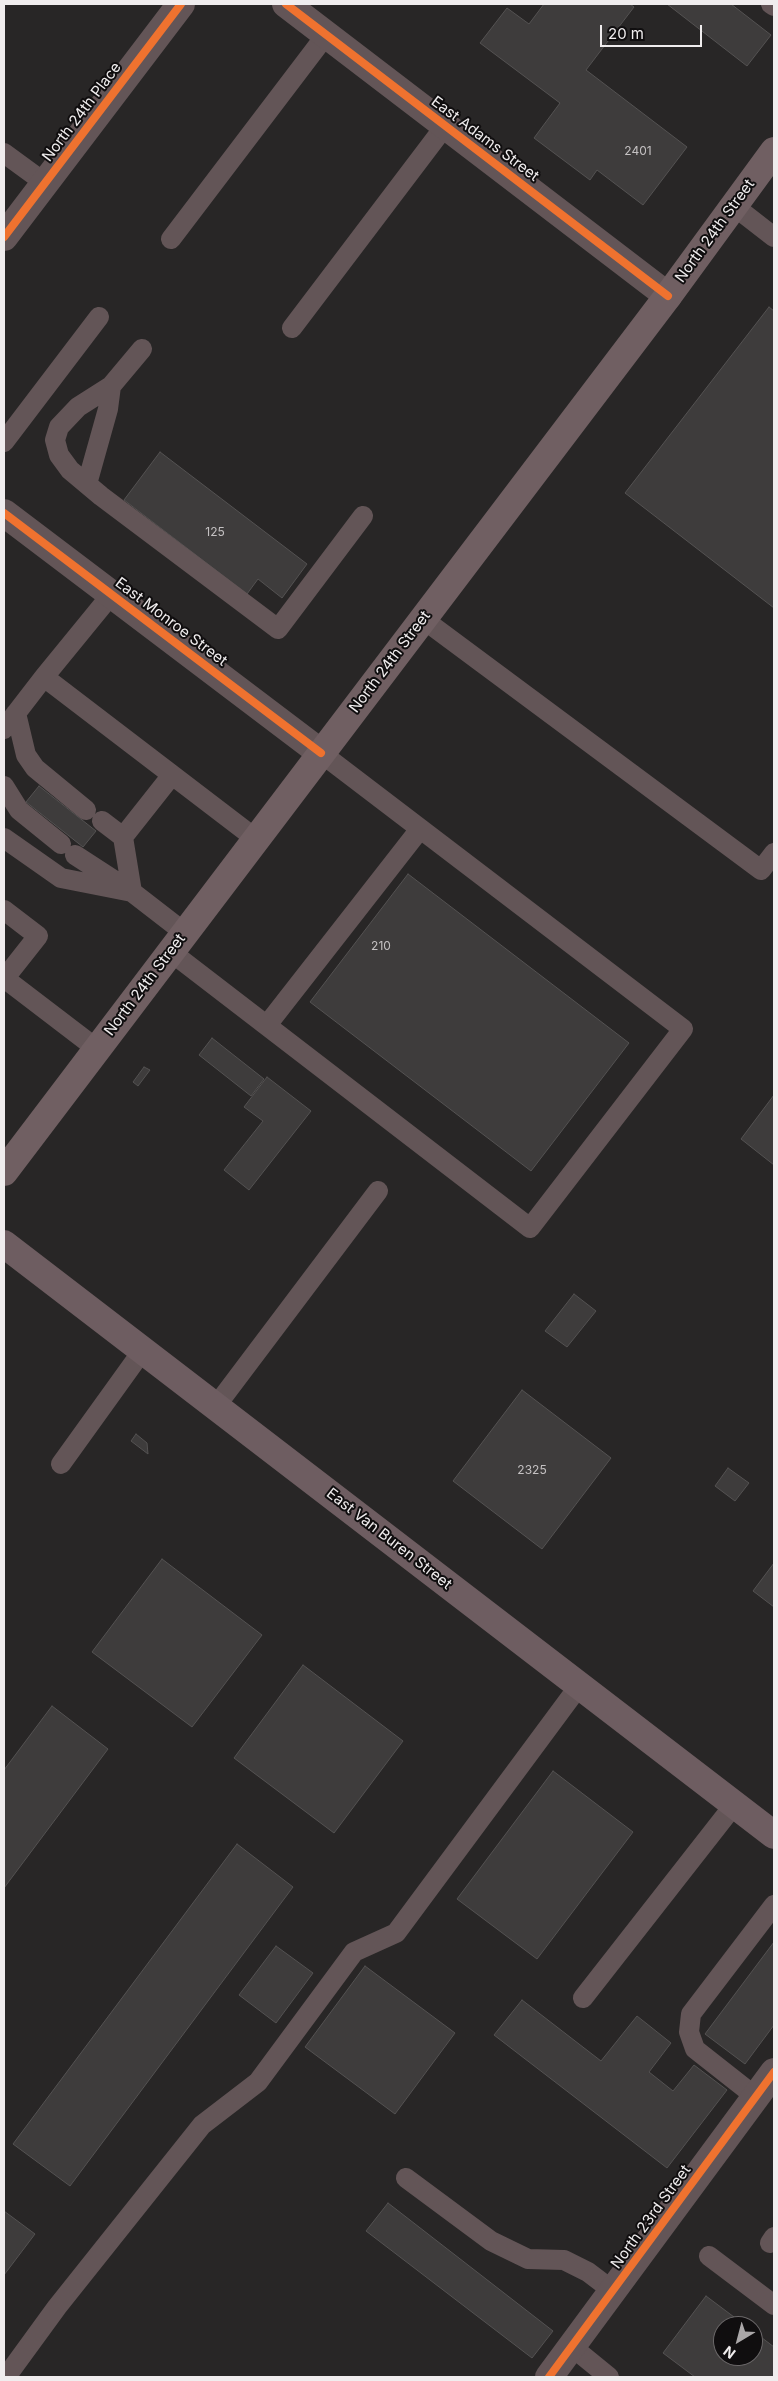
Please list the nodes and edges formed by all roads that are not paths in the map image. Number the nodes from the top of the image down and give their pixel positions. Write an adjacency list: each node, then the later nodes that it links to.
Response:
1 (181, 4): 7 (street, North 24th Place)
2 (286, 4): 3 (street, East Adams Street)
3 (326, 35): 4 (street, East Adams Street); 11 (lane)
4 (445, 126): 12 (street, East Adams Street); 14 (lane)
5 (774, 151): 8 (main road, North 24th Street)
6 (4, 152): 7 (lane)
7 (45, 183): 9 (street, North 24th Place)
8 (734, 206): 10 (lane); 12 (main road, North 24th Street)
9 (4, 237)
10 (774, 237)
11 (171, 239)
12 (668, 296): 22 (main road, North 24th Street)
13 (99, 316): 17 (lane)
14 (292, 328)
15 (142, 349): 16 (lane)
16 (111, 386): 18 (lane); 18 (lane)
17 (4, 442)
18 (87, 484): 20 (lane)
19 (4, 513): 21 (street, East Monroe Street)
20 (363, 516)
21 (111, 594): 23 (lane); 25 (street, East Monroe Street)
22 (423, 619): 25 (main road, North 24th Street); 32 (lane)
23 (44, 677): 24 (lane); 26 (lane)
24 (10, 721): 29 (lane)
25 (321, 754): 28 (lane); 31 (main road, North 24th Street)
26 (172, 774): 29 (lane); 31 (lane)
27 (4, 786): 33 (lane)
28 (420, 829): 37 (lane); 37 (lane)
29 (123, 837): 33 (lane)
30 (4, 838): 33 (lane)
31 (256, 839): 35 (main road, North 24th Street)
32 (774, 853)
33 (132, 892): 35 (lane)
34 (4, 910): 36 (lane)
35 (178, 942): 37 (lane); 38 (main road, North 24th Street)
36 (4, 978): 38 (lane)
37 (267, 1025)
38 (97, 1050): 39 (main road, North 24th Street)
39 (4, 1172)
40 (378, 1191): 43 (lane)
41 (4, 1244): 42 (main road, East Van Buren Street)
42 (143, 1350): 43 (main road, East Van Buren Street); 44 (lane)
43 (216, 1406): 45 (main road, East Van Buren Street)
44 (61, 1464)
45 (580, 1686): 46 (main road, East Van Buren Street); 57 (lane)
46 (734, 1805): 47 (main road, East Van Buren Street); 49 (lane)
47 (774, 1835)
48 (774, 1905): 51 (lane)
49 (583, 1998)
50 (774, 2072): 51 (street, North 23rd Street)
51 (756, 2097): 54 (street, North 23rd Street)
52 (406, 2178): 54 (lane)
53 (709, 2256): 55 (lane)
54 (613, 2291): 56 (street, North 23rd Street)
55 (774, 2305)
56 (572, 2346): 58 (street, North 23rd Street); 59 (lane)
57 (6, 2377)
58 (549, 2377)
59 (609, 2377)

